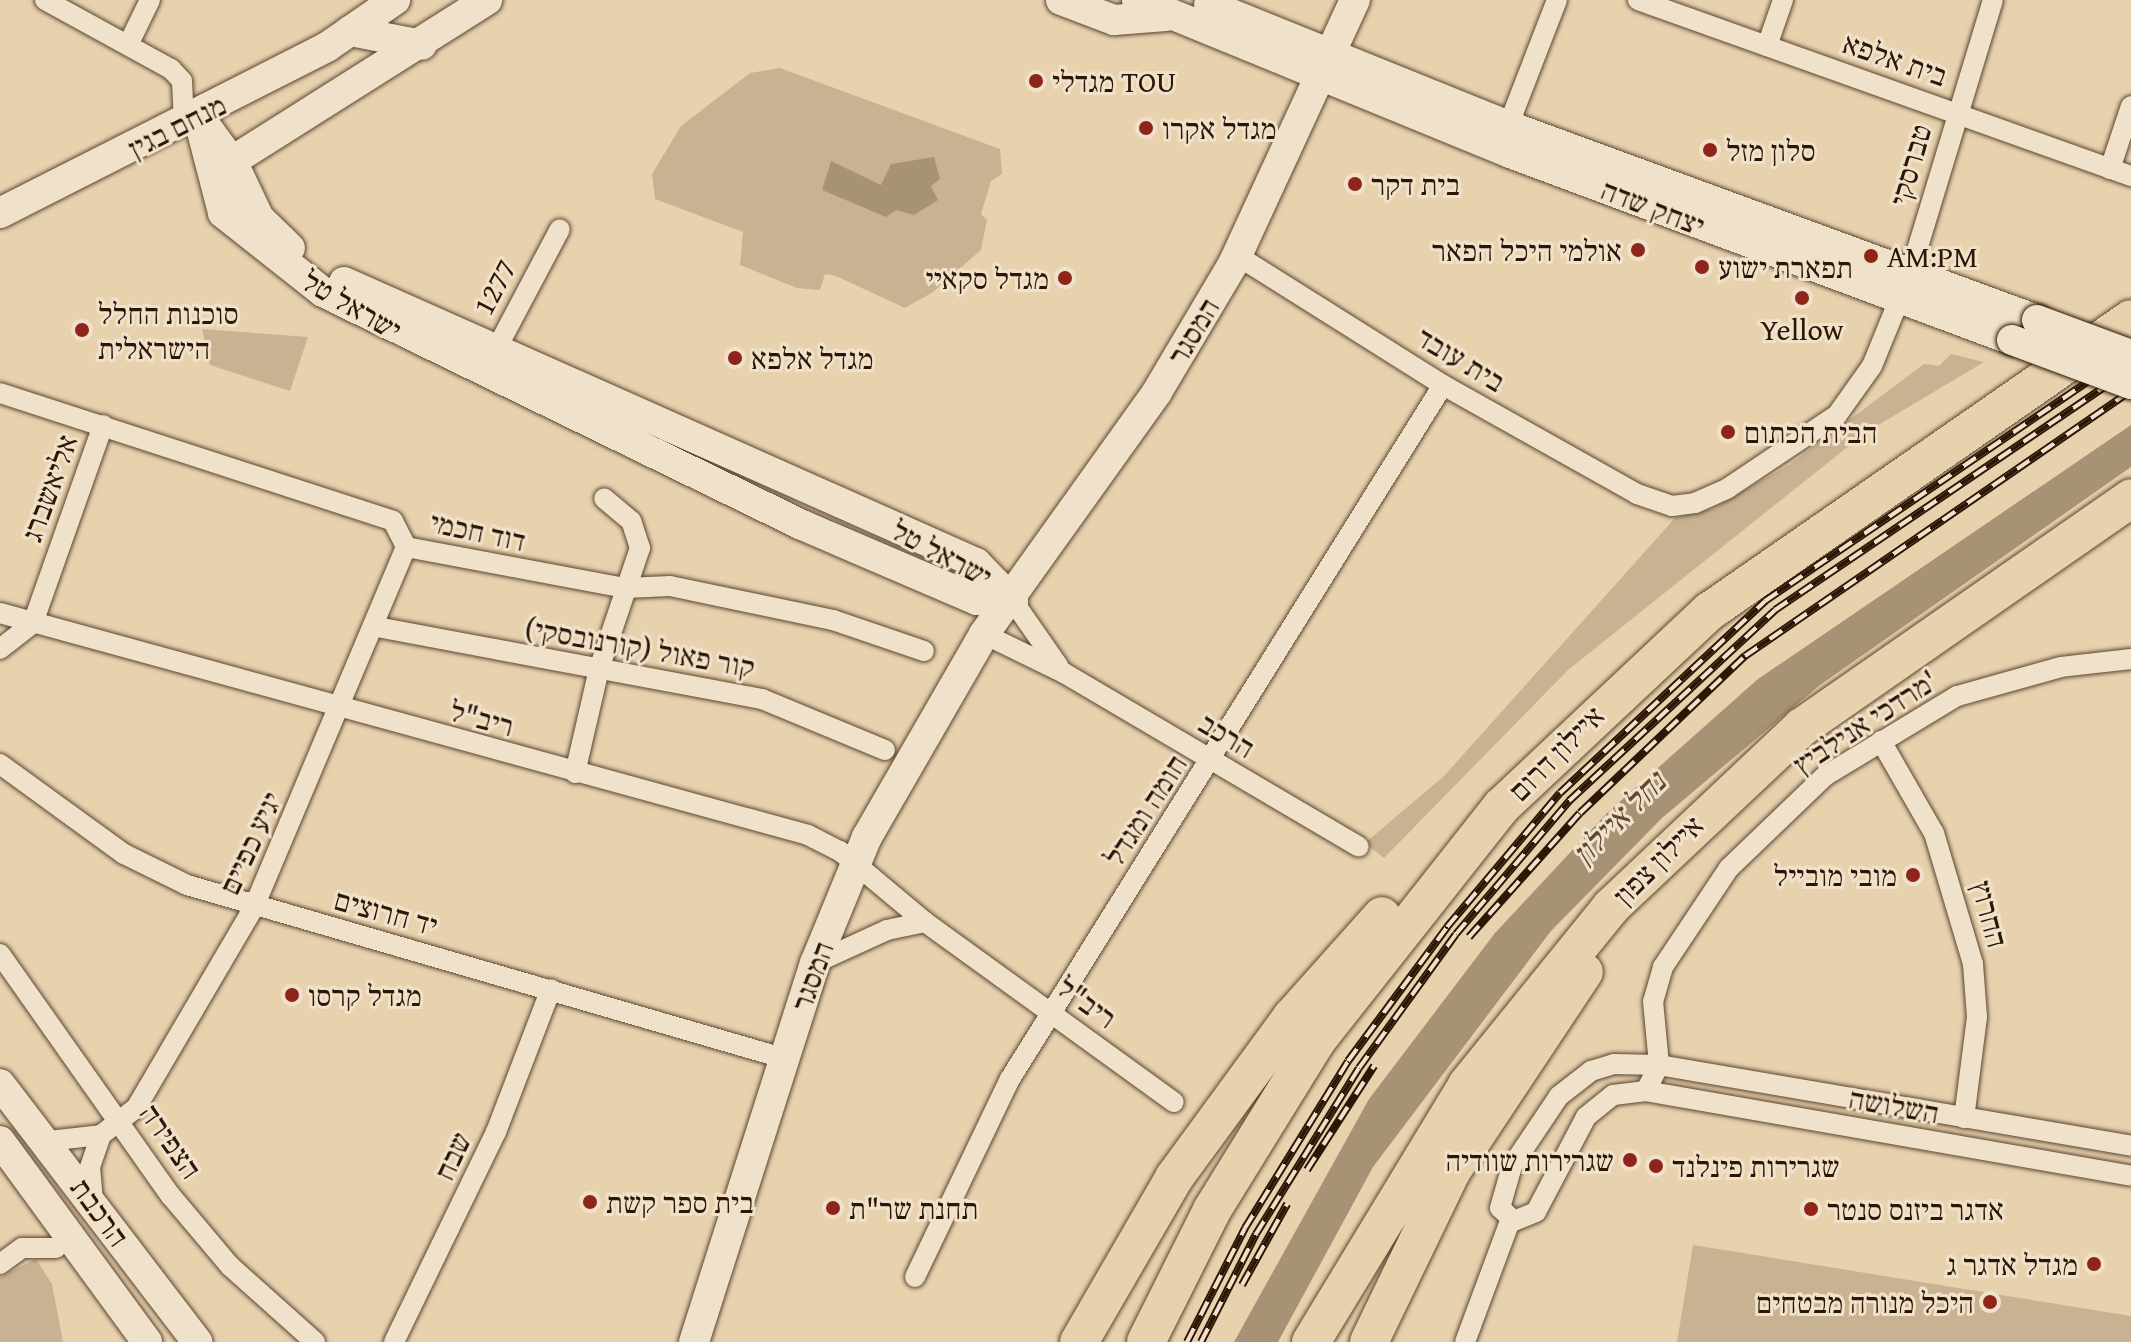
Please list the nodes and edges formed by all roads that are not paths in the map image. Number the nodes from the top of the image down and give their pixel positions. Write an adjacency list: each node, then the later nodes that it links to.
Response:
1 (45, 0): 14 (street)
2 (150, 0): 14 (street)
3 (395, 0): 13 (street, מנחם בגין)
4 (487, 0): 15 (street, מנחם בגין)
5 (1061, 0): 12 (street, יצחק שדה)
6 (1137, 0): 12 (street, יצחק שדה)
7 (1355, 0): 17 (street, המסגר)
8 (1557, 0): 21 (street)
9 (1638, 0): 16 (street, בית אלפא)
10 (1783, 0): 16 (street)
11 (1993, 0): 19 (street, טברסקי)
12 (1188, 8): 17 (street, יצחק שדה)
13 (350, 31): 15 (street); 20 (street, מנחם בגין)
14 (129, 43): 20 (street)
15 (422, 45): 22 (street, מנחם בגין)
16 (1767, 46): 19 (street, בית אלפא)
17 (1325, 64): 21 (street, יצחק שדה); 28 (street, המסגר)
18 (2131, 106): 23 (street)
19 (1956, 112): 23 (street, בית אלפא); 29 (street, טברסקי)
20 (191, 120): 22 (street, ישראל טל); 25 (street, מנחם בגין)
21 (1508, 139): 29 (street, יצחק שדה)
22 (221, 169): 32 (street, ישראל טל)
23 (2110, 169): 24 (street, בית אלפא)
24 (2131, 176)
25 (15, 202): 26 (street, מנחם בגין)
26 (0, 213)
27 (560, 229): 32 (street, 1277)
28 (1238, 256): 34 (street, בית עובד); 42 (street, המסגר)
29 (1905, 287): 31 (street, יצחק שדה, bridge); 33 (street, יצחק שדה, bridge); 34 (street, בית עובד)
30 (2131, 319): 55 (highway, איילון דרום)
31 (2131, 355)
32 (489, 363): 41 (street, ישראל טל); 42 (street, ישראל טל)
33 (2131, 384)
34 (1443, 385): 56 (street, חומה ומגדל)
35 (0, 393): 36 (street, דוד חכמי)
36 (103, 425): 39 (street, דוד חכמי); 44 (street, אליאשברג)
37 (604, 498): 40 (street)
38 (2131, 498): 59 (highway, איילון צפון)
39 (406, 547): 40 (street, דוד חכמי); 45 (street, יגיע כפיים)
40 (626, 588): 48 (street, דוד חכמי); 50 (street)
41 (977, 600): 42 (street, ישראל טל); 46 (street)
42 (1013, 601): 46 (street, המסגר); 51 (street, הרכב)
43 (0, 613): 44 (street, ריב"ל)
44 (33, 623): 47 (street); 52 (street, ריב"ל)
45 (377, 627): 50 (street, קור פאול (קורנובסקי)); 52 (street, יגיע כפיים)
46 (984, 634): 51 (street, הרכב); 61 (street, המסגר)
47 (0, 649)
48 (924, 651)
49 (2131, 659): 53 (street, מרדכי אנילביץ')
50 (599, 669): 54 (street, קור פאול (קורנובסקי)); 58 (street)
51 (1064, 673): 56 (street, הרכב)
52 (342, 712): 58 (street, ריב"ל); 62 (street, יגיע כפיים)
53 (1881, 741): 69 (street, מרדכי אנילביץ'); 74 (street, החרוץ)
54 (885, 750)
55 (1556, 752): 94 (highway); 95 (highway, איילון דרום)
56 (1213, 762): 60 (street, הרכב); 67 (street, חומה ומגדל)
57 (0, 764): 62 (street, יד חרוצים)
58 (575, 773): 61 (street, ריב"ל)
59 (1675, 842): 96 (highway, איילון צפון); 97 (highway)
60 (1359, 847)
61 (856, 863): 63 (street, ריב"ל); 65 (street, המסגר)
62 (254, 907): 66 (street, יד חרוצים); 75 (street, יגיע כפיים)
63 (925, 922): 65 (street); 67 (street, ריב"ל)
64 (0, 954): 75 (street, הצפירה)
65 (815, 963): 68 (street, המסגר)
66 (551, 989): 68 (street, יד חרוצים); 92 (street, שבח)
67 (1050, 1012): 73 (street, ריב"ל); 86 (street, חומה ומגדל)
68 (783, 1058): 93 (street, המסגר)
69 (1659, 1065): 71 (street, מרדכי אנילביץ'); 74 (street, השלושה); 83 (street)
70 (0, 1084): 78 (street, הרכבת)
71 (1646, 1091): 81 (street, השלושה); 83 (street)
72 (0, 1098): 89 (street)
73 (1174, 1102)
74 (1964, 1118): 79 (street, השלושה)
75 (121, 1121): 76 (street, יגיע כפיים); 91 (street, הצפירה)
76 (101, 1135): 78 (street, יגיע כפיים); 82 (street)
77 (0, 1141): 88 (street)
78 (48, 1141): 82 (street, הרכבת)
79 (2131, 1146)
80 (0, 1166): 84 (street, הרכבת)
81 (2131, 1176)
82 (93, 1203): 90 (street, הרכבת)
83 (1510, 1221): 98 (street)
84 (56, 1248): 85 (street); 87 (street, הרכבת)
85 (0, 1264)
86 (915, 1277)
87 (125, 1342)
88 (147, 1342)
89 (172, 1342)
90 (197, 1342)
91 (315, 1342)
92 (394, 1342)
93 (694, 1342)
94 (1079, 1342)
95 (1146, 1342)
96 (1311, 1342)
97 (1369, 1342)
98 (1465, 1342)

